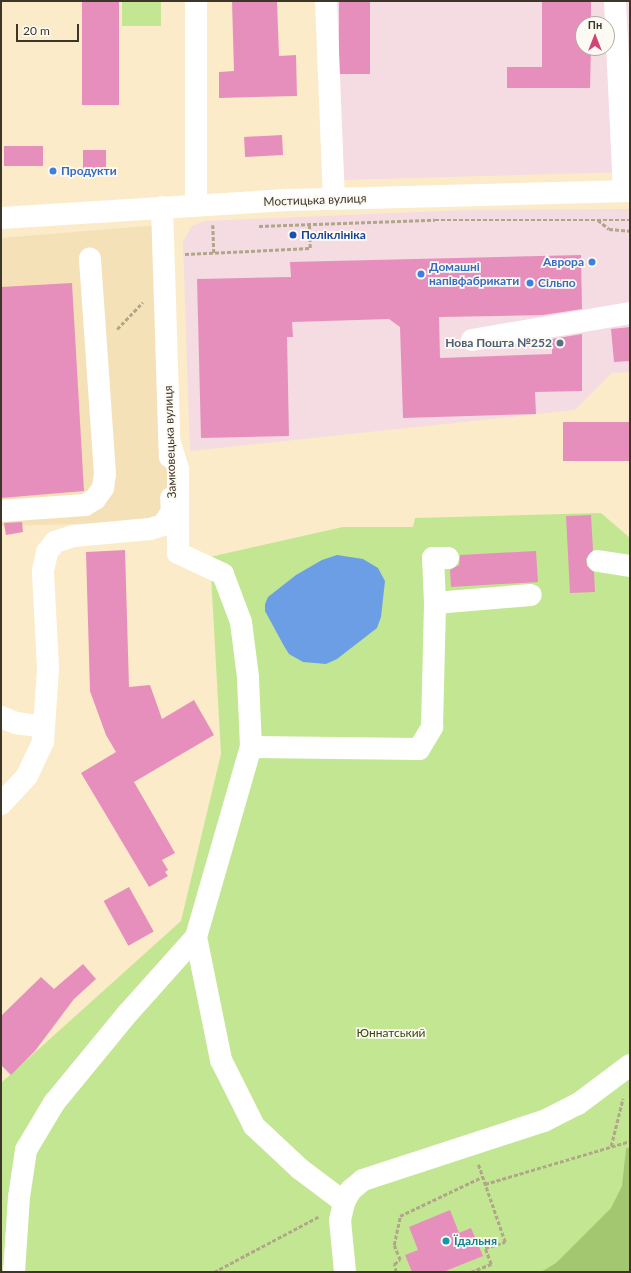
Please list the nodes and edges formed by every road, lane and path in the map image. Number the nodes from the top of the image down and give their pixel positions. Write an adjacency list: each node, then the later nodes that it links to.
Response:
1 (196, 1): 6 (street)
2 (326, 1): 5 (street)
3 (615, 1): 4 (street)
4 (627, 191): 5 (street, Мостицька вулиця)
5 (334, 199): 6 (street, Мостицька вулиця)
6 (196, 204): 7 (street, Мостицька вулиця)
7 (162, 207): 8 (street, Мостицька вулиця); 18 (street, Замковецька вулиця)
8 (1, 218)
9 (598, 220): 10 (path); 11 (path); 15 (path)
10 (630, 220)
11 (309, 223): 12 (path); 16 (path)
12 (257, 226)
13 (220, 227): 14 (path)
14 (213, 228)
15 (630, 231)
16 (186, 254)
17 (90, 259): 21 (street)
18 (164, 279): 21 (path); 22 (street, Замковецька вулиця)
19 (630, 313): 20 (street)
20 (472, 340)
21 (96, 351): 23 (street)
22 (170, 443): 30 (street, Замковецька вулиця); 31 (street)
23 (1, 511)
24 (448, 558): 28 (street)
25 (598, 561): 26 (street)
26 (630, 566)
27 (531, 595): 28 (street)
28 (435, 603): 31 (street)
29 (1, 717): 30 (street)
30 (44, 727): 32 (street, Замковецька вулиця)
31 (251, 747): 33 (street)
32 (1, 804)
33 (196, 937): 39 (street); 40 (street)
34 (630, 1065): 39 (street)
35 (625, 1090): 37 (path)
36 (630, 1141): 37 (path)
37 (610, 1146): 38 (path)
38 (485, 1184): 43 (path); 44 (path)
39 (344, 1202): 41 (path); 42 (street)
40 (14, 1272)
41 (214, 1272)
42 (345, 1272)
43 (396, 1272)
44 (471, 1272)

